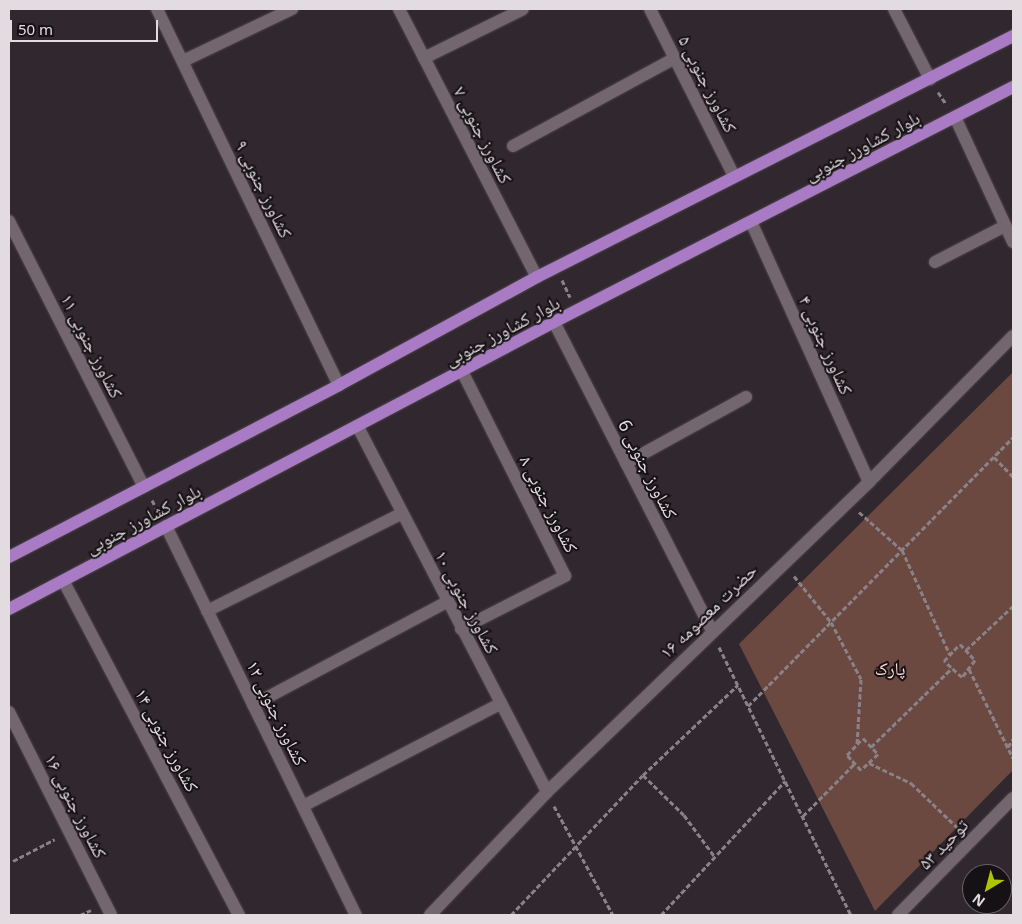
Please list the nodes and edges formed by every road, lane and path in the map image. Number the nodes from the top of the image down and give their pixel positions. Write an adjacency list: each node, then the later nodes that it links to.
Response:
1 (157, 9): 10 (street, کشاورز جنوبی ۹)
2 (292, 9): 10 (street)
3 (399, 9): 8 (street, کشاورز جنوبی ۷)
4 (523, 9): 8 (street)
5 (650, 9): 9 (street, کشاورز جنوبی ۵)
6 (894, 9): 11 (street)
7 (1013, 36): 11 (main road, بلوار کشاورز جنوبی)
8 (424, 58): 22 (street, کشاورز جنوبی ۷)
9 (675, 58): 14 (street); 15 (street, کشاورز جنوبی ۵)
10 (183, 61): 27 (street, کشاورز جنوبی ۹)
11 (930, 79): 13 (path); 15 (main road, بلوار کشاورز جنوبی)
12 (1013, 87): 13 (main road, بلوار کشاورز جنوبی)
13 (955, 117): 17 (main road, بلوار کشاورز جنوبی); 18 (street)
14 (513, 146)
15 (734, 176): 21 (main road, بلوار کشاورز جنوبی)
16 (9, 221): 35 (street, کشاورز جنوبی ۱۱)
17 (752, 224): 23 (main road, بلوار کشاورز جنوبی); 34 (street, کشاورز جنوبی ۴)
18 (1005, 226): 19 (street); 20 (street)
19 (1013, 239)
20 (935, 262)
21 (556, 267): 22 (main road, بلوار کشاورز جنوبی); 23 (path)
22 (537, 277): 27 (main road, بلوار کشاورز جنوبی)
23 (577, 311): 24 (main road, بلوار کشاورز جنوبی)
24 (554, 322): 26 (main road, بلوار کشاورز جنوبی); 32 (street, کشاورز جنوبی 6)
25 (1013, 336): 34 (street, حضرت معصومه ۱۶)
26 (462, 371): 29 (main road, بلوار کشاورز جنوبی); 48 (street, کشاورز جنوبی ۸)
27 (339, 385): 35 (main road, بلوار کشاورز جنوبی)
28 (746, 397): 32 (street)
29 (358, 427): 37 (street, کشاورز جنوبی ۱۰); 38 (main road, بلوار کشاورز جنوبی)
30 (1013, 437): 31 (path)
31 (994, 457): 33 (path); 39 (path)
32 (626, 463): 49 (street, کشاورز جنوبی 6)
33 (1013, 477)
34 (869, 482): 36 (street, حضرت معصومه ۱۶)
35 (144, 487): 38 (path); 40 (main road, بلوار کشاورز جنوبی)
36 (848, 502): 39 (path); 41 (street, حضرت معصومه ۱۶)
37 (401, 514): 43 (street, کشاورز جنوبی ۱۰); 46 (street)
38 (166, 526): 42 (main road, بلوار کشاورز جنوبی); 46 (street, کشاورز جنوبی ۱۲)
39 (902, 550): 47 (path); 51 (path)
40 (9, 557)
41 (784, 562): 47 (path); 49 (street, حضرت معصومه ۱۶)
42 (64, 582): 45 (main road, بلوار کشاورز جنوبی); 78 (street, کشاورز جنوبی ۱۴)
43 (447, 602): 48 (street, کشاورز جنوبی ۱۰); 56 (street)
44 (1013, 606): 50 (path)
45 (9, 609)
46 (207, 610): 56 (street, کشاورز جنوبی ۱۲)
47 (831, 622): 57 (path); 60 (path)
48 (461, 629): 55 (street, کشاورز جنوبی ۱۰)
49 (712, 631): 54 (path); 68 (street, حضرت معصومه ۱۶)
50 (966, 650): 51 (path); 53 (path)
51 (950, 655): 52 (path)
52 (952, 668): 53 (path); 61 (path)
53 (969, 669): 62 (path)
54 (738, 685): 57 (path); 66 (path)
55 (500, 704): 68 (street, کشاورز جنوبی ۱۰); 70 (street)
56 (253, 705): 70 (street, کشاورز جنوبی ۱۲)
57 (748, 706): 67 (path)
58 (9, 712): 72 (street, کشاورز جنوبی ۱۶)
59 (1013, 739): 62 (path)
60 (857, 744): 61 (path); 64 (path)
61 (871, 747): 65 (path)
62 (1008, 748): 63 (path)
63 (1013, 758)
64 (854, 763): 65 (path); 71 (path)
65 (869, 763): 73 (path)
66 (643, 775): 74 (path); 75 (path)
67 (785, 781): 71 (path); 75 (path)
68 (547, 792): 74 (path); 80 (street, حضرت معصومه ۱۶)
69 (1013, 798): 73 (street, توحید ۵۳)
70 (302, 806): 79 (street, کشاورز جنوبی ۱۲)
71 (803, 816): 84 (path)
72 (69, 832): 76 (path); 77 (street, کشاورز جنوبی ۱۶)
73 (970, 842): 85 (street, توحید ۵۳)
74 (577, 848): 81 (path); 82 (path)
75 (715, 857): 83 (path)
76 (13, 861)
77 (111, 915)
78 (239, 915)
79 (356, 915)
80 (430, 915)
81 (511, 915)
82 (613, 915)
83 (661, 915)
84 (851, 915)
85 (898, 915)

